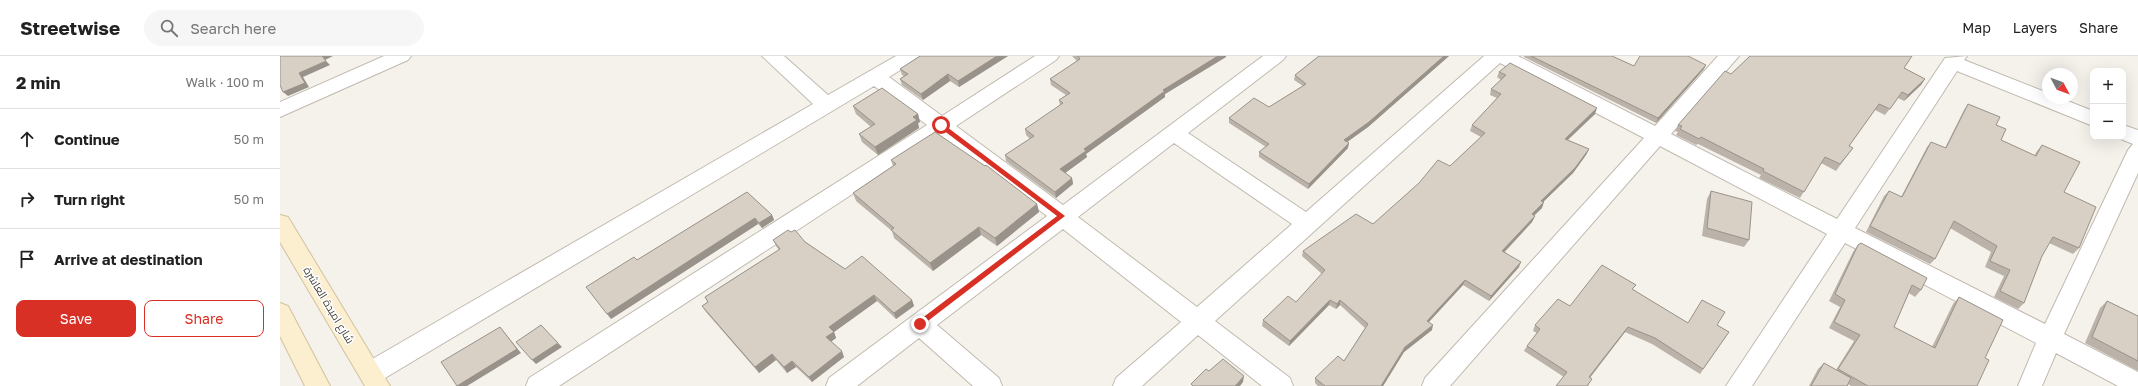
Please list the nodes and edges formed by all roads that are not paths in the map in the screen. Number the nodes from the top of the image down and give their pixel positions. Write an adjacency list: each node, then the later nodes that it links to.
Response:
1 (402, 56): 12 (street)
2 (772, 56): 11 (street)
3 (910, 56): 10 (street)
4 (1049, 56): 14 (street)
5 (1276, 56): 15 (street)
6 (1496, 56): 22 (street)
7 (1503, 56): 17 (street)
8 (1729, 56): 17 (street)
9 (1955, 59): 13 (street); 23 (street)
10 (876, 77): 11 (street); 14 (street)
11 (827, 105): 28 (street)
12 (280, 110)
13 (2090, 118)
14 (941, 125): 20 (street); 31 (street)
15 (1174, 133): 20 (street); 22 (street)
16 (2126, 133): 18 (street)
17 (1656, 136): 23 (street); 36 (street)
18 (2138, 138)
19 (2138, 150): 27 (street)
20 (1062, 216): 25 (street); 26 (street)
21 (280, 223): 28 (main road, شارع امبدة العاشرة)
22 (1308, 224): 25 (street)
23 (1841, 231): 27 (street); 37 (street)
24 (282, 322): 30 (main road)
25 (1197, 322): 34 (street); 35 (street)
26 (920, 324): 32 (street); 33 (street)
27 (2050, 338): 29 (street); 38 (street)
28 (375, 379)
29 (2138, 384)
30 (318, 386)
31 (538, 386)
32 (838, 386)
33 (990, 386)
34 (1125, 386)
35 (1281, 386)
36 (1434, 386)
37 (1738, 386)
38 (2030, 386)

